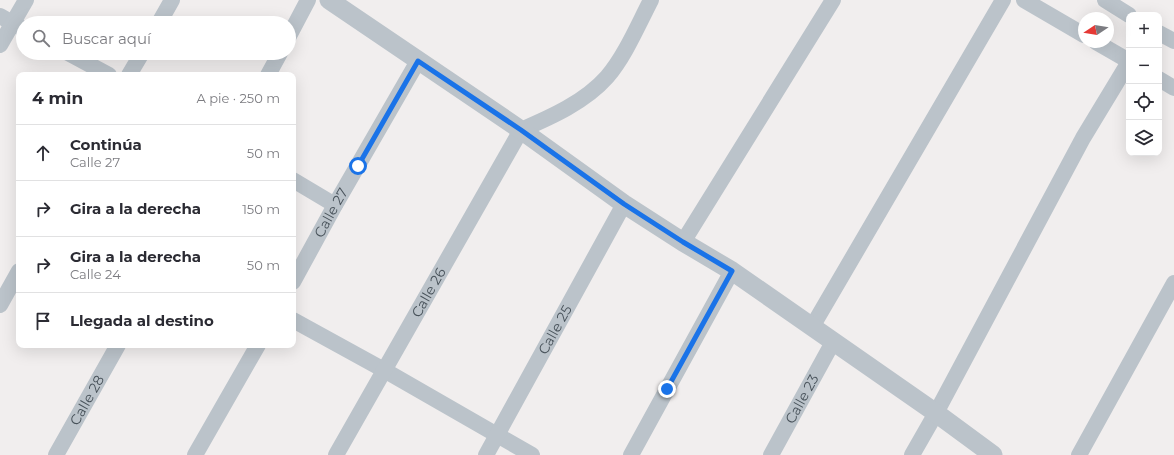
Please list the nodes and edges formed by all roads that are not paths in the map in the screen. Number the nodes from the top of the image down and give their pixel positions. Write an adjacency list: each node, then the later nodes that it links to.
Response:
1 (26, 0): 11 (street)
2 (172, 0): 12 (street)
3 (308, 0): 14 (street)
4 (329, 0): 24 (street)
5 (651, 0): 31 (street)
6 (833, 0): 35 (street)
7 (1003, 0): 42 (street)
8 (1024, 0): 15 (street)
9 (1108, 1): 10 (street)
10 (1126, 13)
11 (16, 16)
12 (163, 16)
13 (12, 23): 18 (street)
14 (296, 23)
15 (1078, 32)
16 (1162, 35): 17 (street)
17 (1174, 42)
18 (0, 44)
19 (1106, 48): 23 (street)
20 (81, 60): 26 (street)
21 (138, 60): 27 (street)
22 (276, 60): 28 (street)
23 (1126, 60)
24 (418, 61): 31 (street); 34 (street, Calle 27)
25 (1126, 67): 47 (street)
26 (103, 72)
27 (131, 72)
28 (270, 72)
29 (1162, 81): 30 (street)
30 (1174, 88)
31 (521, 130): 33 (street); 46 (street, Calle 26)
32 (296, 182): 34 (street)
33 (624, 204): 35 (street); 48 (street, Calle 25)
34 (335, 205): 38 (street, Calle 27)
35 (683, 242): 36 (street)
36 (732, 271): 42 (street); 54 (street)
37 (16, 276): 40 (street)
38 (296, 276)
39 (1174, 283): 58 (street)
40 (0, 305)
41 (296, 322): 46 (street)
42 (812, 326): 43 (street)
43 (833, 342): 47 (street); 55 (street, Calle 23)
44 (116, 348): 49 (street, Calle 28)
45 (256, 348): 50 (street)
46 (384, 370): 48 (street); 51 (street, Calle 26)
47 (936, 413): 56 (street); 57 (street)
48 (497, 435): 52 (street, Calle 25); 53 (street)
49 (56, 455)
50 (195, 455)
51 (336, 455)
52 (486, 455)
53 (532, 455)
54 (631, 455)
55 (771, 455)
56 (912, 455)
57 (993, 455)
58 (1079, 455)

